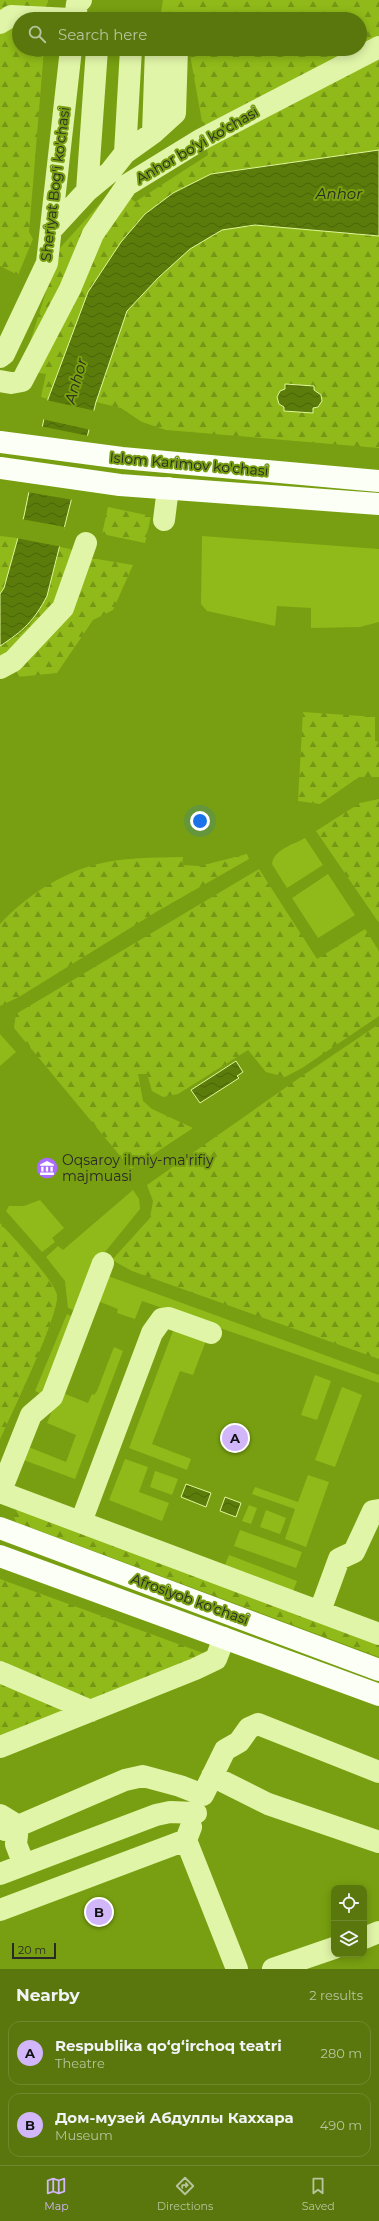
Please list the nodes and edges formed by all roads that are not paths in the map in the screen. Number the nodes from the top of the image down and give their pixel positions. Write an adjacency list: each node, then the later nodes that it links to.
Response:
1 (76, 8): 2 (street)
2 (44, 12)
3 (12, 16): 4 (street)
4 (0, 23)
5 (379, 47): 6 (street, Anhor bo‘yi ko‘chasi)
6 (367, 53)
7 (70, 56): 17 (street, Sheriyat Bog'i ko'chasi)
8 (97, 56): 16 (street)
9 (131, 56): 14 (street)
10 (156, 56): 13 (street)
11 (177, 56): 13 (street)
12 (362, 56): 15 (street, Anhor bo‘yi ko‘chasi)
13 (153, 134): 14 (street)
14 (125, 153): 15 (street)
15 (119, 178): 16 (street); 19 (street, Anhor bo‘yi ko‘chasi)
16 (87, 191): 17 (street)
17 (51, 230): 18 (street, Sheriyat Bog'i ko'chasi)
18 (0, 357)
19 (0, 381)
20 (0, 442): 22 (main road, Islom Karimov ko'chasi)
21 (0, 468): 23 (main road, Islom Karimov ko'chasi)
22 (379, 481)
23 (168, 488): 24 (main road, Islom Karimov ko'chasi); 25 (street)
24 (379, 504)
25 (164, 520)
26 (86, 543): 27 (street)
27 (0, 668)
28 (103, 1264): 30 (street)
29 (211, 1333): 32 (street)
30 (0, 1492): 32 (street)
31 (379, 1510): 35 (street)
32 (81, 1522): 35 (street)
33 (0, 1528): 38 (main road, Afrosiyob ko'chasi)
34 (0, 1556): 37 (main road, Afrosiyob ko'chasi)
35 (320, 1611): 36 (street)
36 (379, 1634)
37 (224, 1638): 40 (main road, Afrosiyob ko'chasi); 41 (street)
38 (379, 1670)
39 (0, 1672): 41 (street)
40 (379, 1695)
41 (91, 1711): 42 (street)
42 (0, 1747)
43 (379, 1772): 44 (street)
44 (212, 1776): 45 (street); 48 (street)
45 (199, 1804): 46 (street); 47 (street); 49 (street)
46 (6, 1824): 49 (street)
47 (186, 1840): 51 (street); 55 (street)
48 (379, 1842)
49 (24, 1865): 50 (street)
50 (0, 1874)
51 (0, 1910)
52 (379, 1932): 53 (street)
53 (367, 1937)
54 (331, 1949): 56 (street)
55 (237, 1969)
56 (273, 1969)

